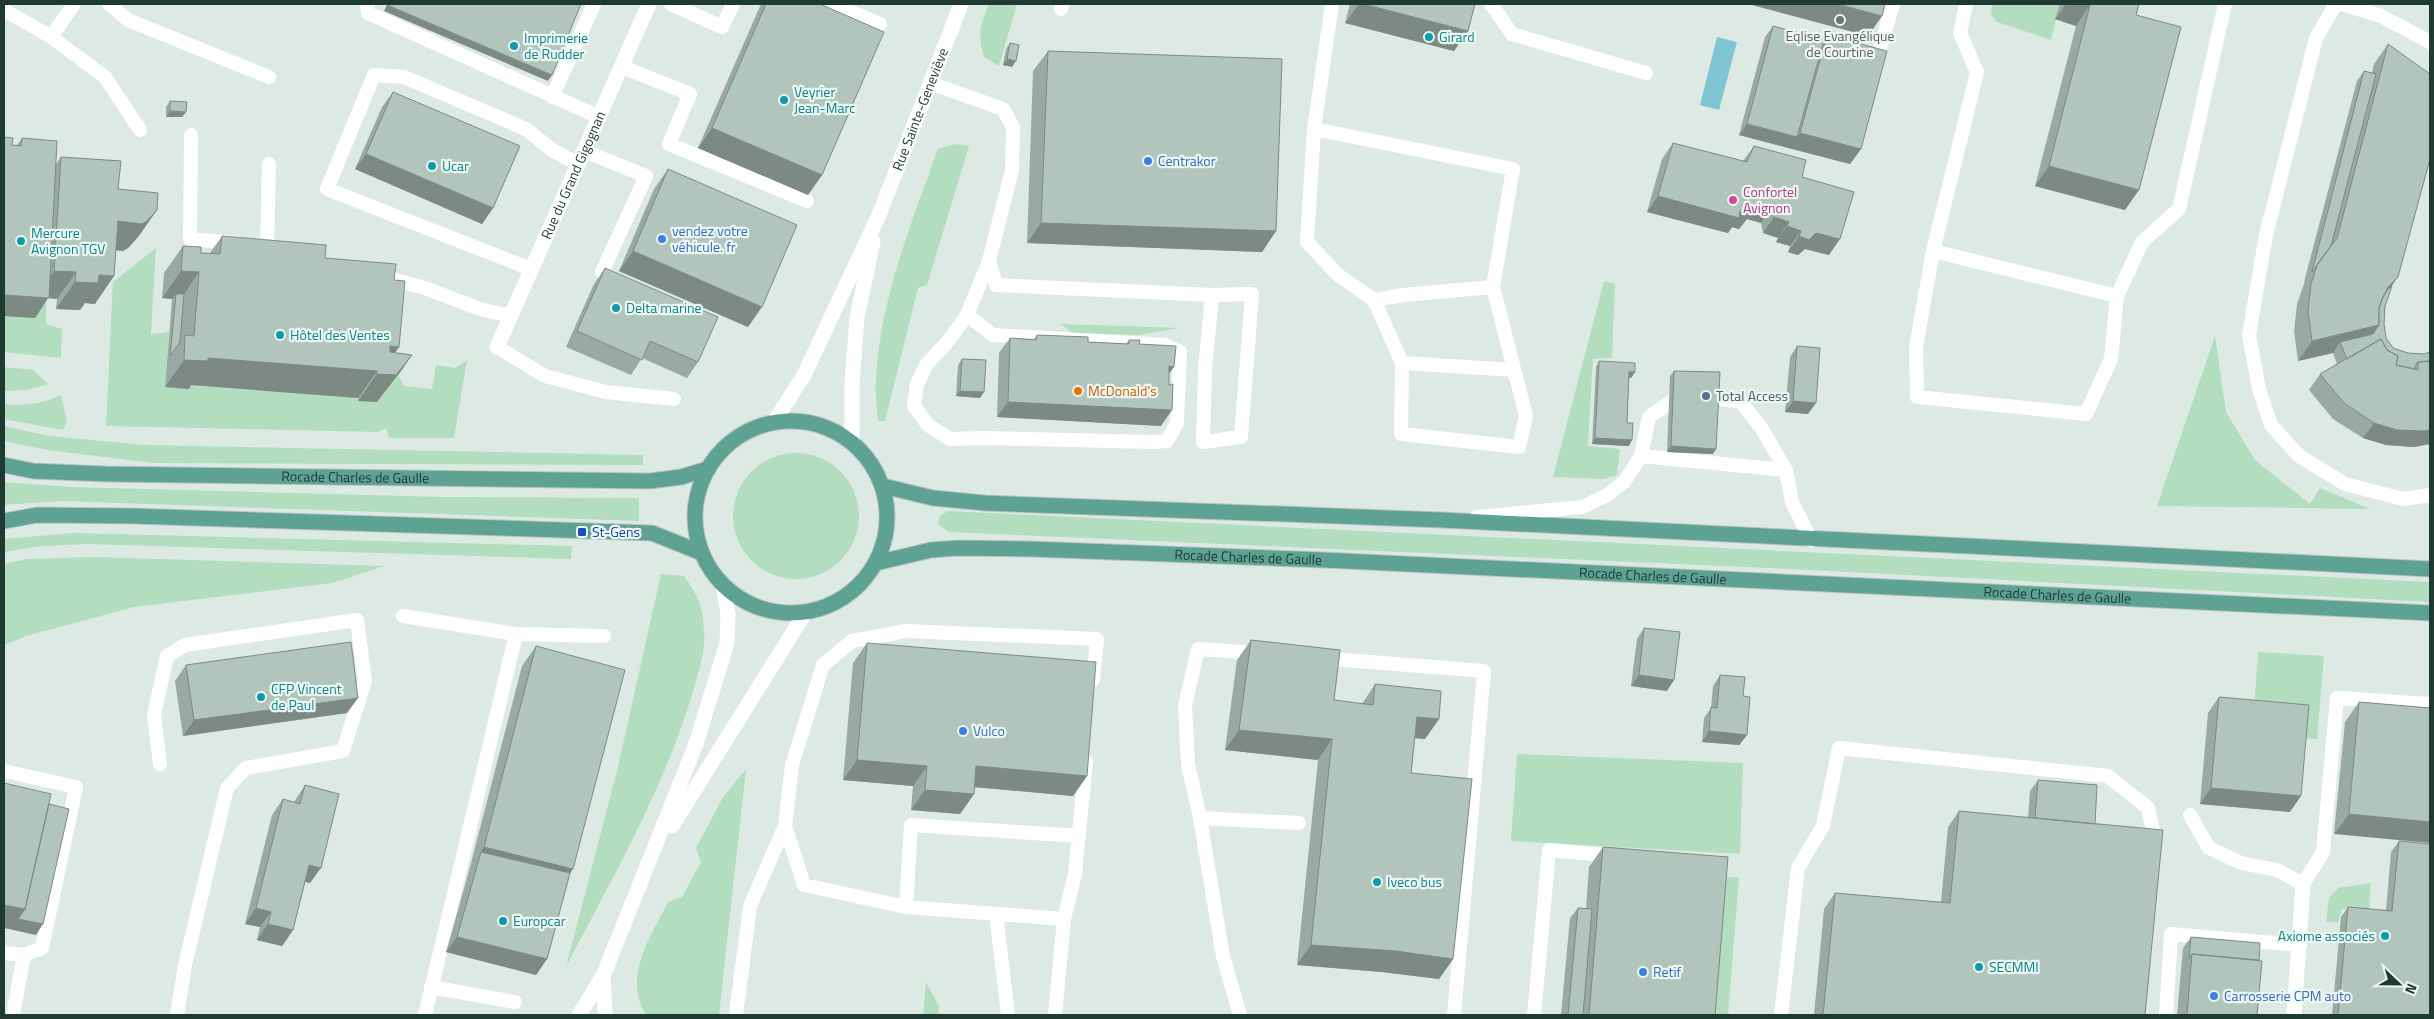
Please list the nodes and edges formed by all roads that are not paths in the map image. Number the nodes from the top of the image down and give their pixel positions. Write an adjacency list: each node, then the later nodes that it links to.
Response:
1 (74, 4): 19 (lane)
2 (108, 4): 24 (lane)
3 (367, 4): 26 (lane)
4 (594, 4): 26 (lane)
5 (649, 4): 22 (street, Rue du Grand Gigognan)
6 (671, 4): 7 (lane)
7 (733, 4)
8 (832, 4): 18 (lane)
9 (961, 4): 25 (street, Rue Sainte-Geneviève)
10 (1332, 4): 28 (lane)
11 (1491, 4): 23 (lane)
12 (1893, 4): 21 (lane)
13 (1966, 4): 38 (lane)
14 (2225, 4): 46 (lane)
15 (2336, 4): 61 (lane)
16 (2342, 4): 20 (lane)
17 (4, 10): 19 (lane)
18 (880, 24)
19 (51, 37): 29 (lane)
20 (2430, 42)
21 (1879, 52)
22 (622, 67): 27 (street, Rue du Grand Gigognan); 35 (lane)
23 (1646, 72)
24 (269, 77)
25 (930, 83): 36 (street, Rue Sainte-Geneviève); 40 (lane)
26 (552, 96): 27 (lane)
27 (599, 117): 31 (street, Rue du Grand Gigognan)
28 (1314, 129): 44 (lane); 47 (lane)
29 (140, 130)
30 (192, 135): 37 (lane)
31 (581, 158): 33 (lane); 41 (street, Rue du Grand Gigognan); 41 (lane)
32 (269, 164): 37 (lane)
33 (646, 176): 34 (lane); 43 (lane)
34 (663, 183)
35 (807, 201)
36 (879, 215): 54 (street); 55 (street)
37 (258, 245): 39 (lane)
38 (1933, 251): 46 (lane); 46 (lane)
39 (295, 253)
40 (989, 261): 45 (lane); 48 (lane)
41 (531, 269): 49 (street, Rue du Grand Gigognan)
42 (360, 270): 49 (lane)
43 (602, 272)
44 (1493, 287): 47 (lane); 52 (lane)
45 (1212, 295): 45 (lane)
46 (2117, 296)
47 (1374, 300): 51 (lane)
48 (967, 315): 48 (lane)
49 (510, 316): 50 (street, Rue du Grand Gigognan)
50 (497, 346): 53 (lane)
51 (1402, 363): 52 (lane); 52 (lane)
52 (1514, 370)
53 (674, 400)
54 (774, 422): 55 (main road); 58 (main road)
55 (852, 442): 60 (main road)
56 (1641, 456): 59 (lane); 59 (lane); 62 (lane)
57 (4, 464): 58 (main road, Rocade Charles de Gaulle)
58 (708, 469): 65 (main road)
59 (1786, 470): 64 (lane)
60 (883, 486): 62 (main road); 66 (main road)
61 (2430, 495)
62 (1442, 520): 64 (main road)
63 (4, 521): 65 (main road)
64 (1811, 540): 67 (main road)
65 (702, 553): 68 (main road)
66 (876, 563): 69 (main road); 70 (main road, Rocade Charles de Gaulle)
67 (2430, 568)
68 (722, 586): 69 (main road); 86 (street)
69 (805, 613): 86 (street)
70 (2430, 613)
71 (403, 616): 72 (lane)
72 (516, 634): 73 (lane); 97 (lane)
73 (604, 636)
74 (1277, 655): 82 (lane)
75 (1306, 657): 108 (lane)
76 (1091, 698): 84 (lane)
77 (2430, 704): 89 (lane)
78 (1087, 747): 85 (lane)
79 (160, 764): 100 (lane)
80 (4, 771): 95 (lane)
81 (2190, 815): 89 (lane)
82 (1200, 818): 83 (lane); 107 (lane)
83 (1300, 823)
84 (785, 826): 90 (lane); 104 (lane)
85 (1079, 836): 90 (lane); 92 (lane)
86 (652, 857): 96 (street)
87 (1628, 858): 109 (lane)
88 (2154, 860): 110 (lane)
89 (2303, 884): 93 (street)
90 (906, 907): 91 (lane)
91 (996, 914): 92 (lane); 105 (lane)
92 (1064, 919): 106 (lane)
93 (2300, 945): 111 (lane); 112 (street)
94 (4, 953): 95 (lane)
95 (24, 955): 99 (lane)
96 (603, 976): 102 (street); 103 (street)
97 (431, 987): 98 (lane); 101 (lane)
98 (514, 1002)
99 (13, 1015)
100 (177, 1015)
101 (425, 1015)
102 (579, 1015)
103 (604, 1015)
104 (736, 1015)
105 (1008, 1015)
106 (1055, 1015)
107 (1240, 1015)
108 (1454, 1015)
109 (1534, 1015)
110 (1781, 1015)
111 (2166, 1015)
112 (2294, 1015)

